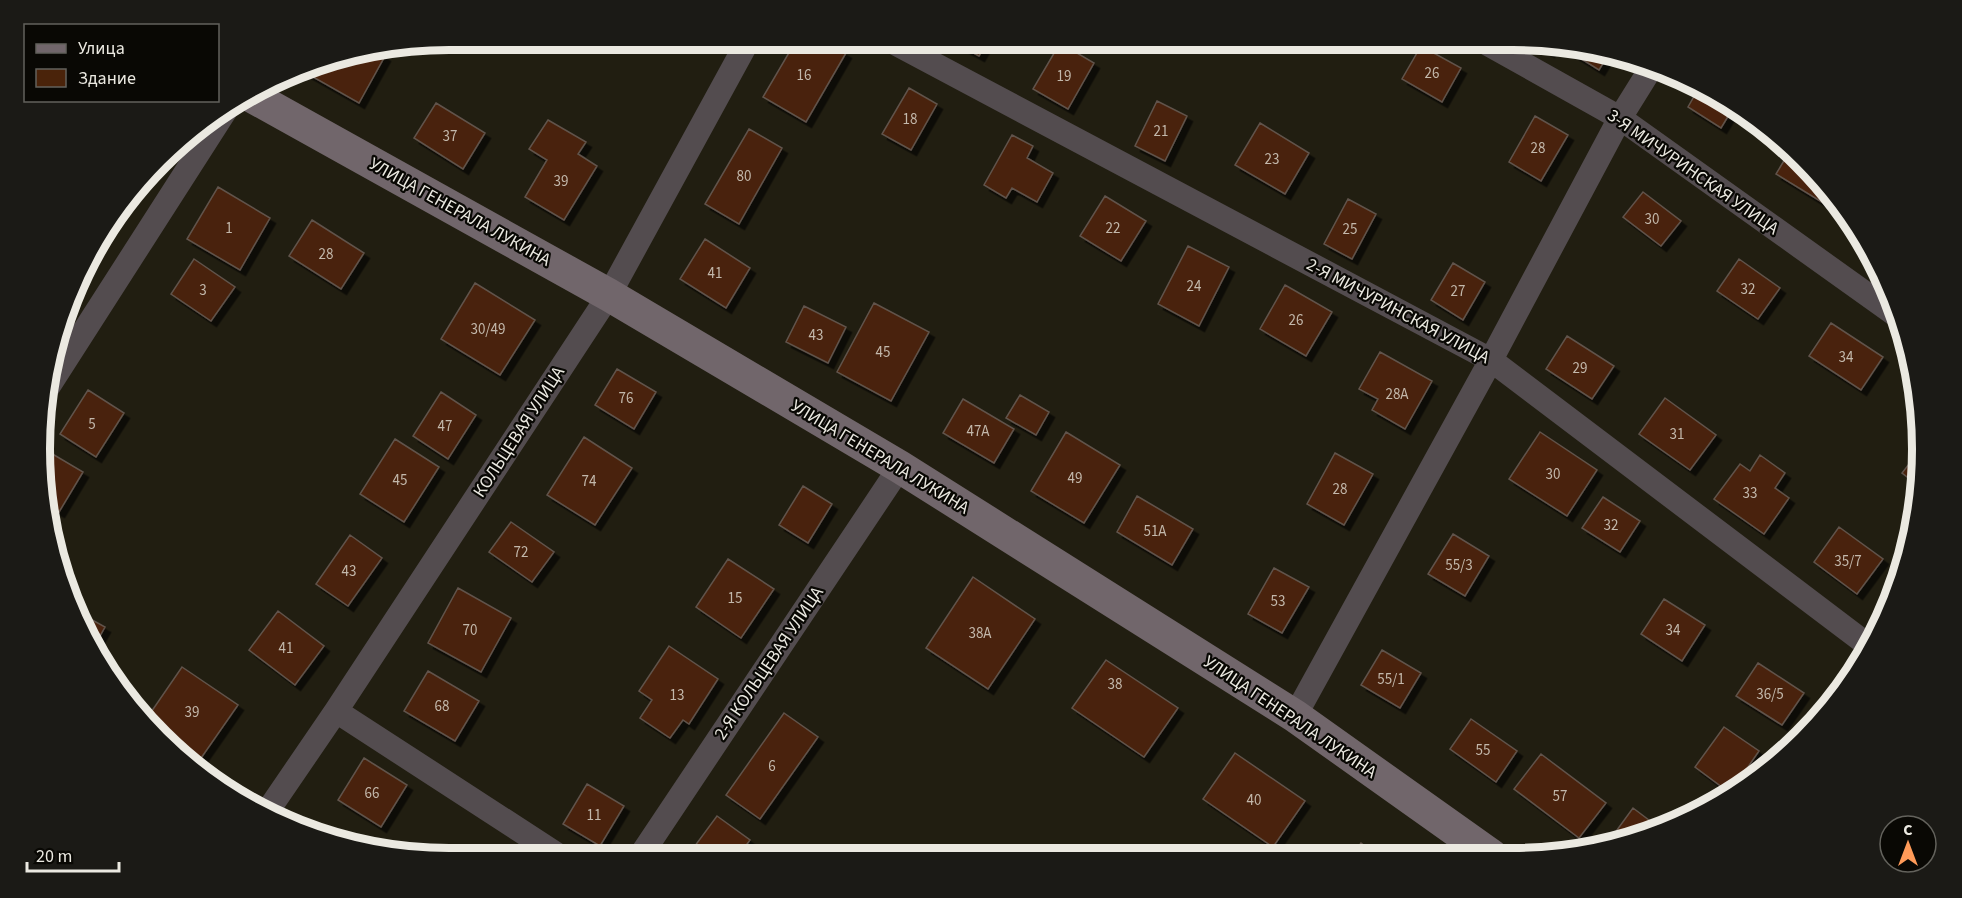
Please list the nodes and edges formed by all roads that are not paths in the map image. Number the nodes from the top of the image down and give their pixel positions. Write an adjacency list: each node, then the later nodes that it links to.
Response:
1 (743, 50): 8 (street, КОЛЬЦЕВАЯ УЛИЦА)
2 (908, 50): 10 (street, 2-Я МИЧУРИНСКАЯ УЛИЦА)
3 (1499, 50): 6 (street, 3-Я МИЧУРИНСКАЯ УЛИЦА)
4 (1648, 73): 6 (street)
5 (257, 99): 8 (main road, УЛИЦА ГЕНЕРАЛА ЛУКИНА)
6 (1620, 118): 9 (street, 3-Я МИЧУРИНСКАЯ УЛИЦА); 10 (street)
7 (216, 125): 11 (street)
8 (609, 295): 12 (main road, УЛИЦА ГЕНЕРАЛА ЛУКИНА); 14 (street, КОЛЬЦЕВАЯ УЛИЦА)
9 (1886, 308)
10 (1491, 360): 13 (street, 2-Я МИЧУРИНСКАЯ УЛИЦА); 15 (street)
11 (57, 374)
12 (900, 467): 15 (main road, УЛИЦА ГЕНЕРАЛА ЛУКИНА); 18 (street, 2-Я КОЛЬЦЕВАЯ УЛИЦА)
13 (1863, 641)
14 (336, 711): 16 (street, КОЛЬЦЕВАЯ УЛИЦА); 17 (street)
15 (1295, 716): 19 (main road, УЛИЦА ГЕНЕРАЛА ЛУКИНА)
16 (271, 806)
17 (547, 848)
18 (646, 848)
19 (1481, 848)

